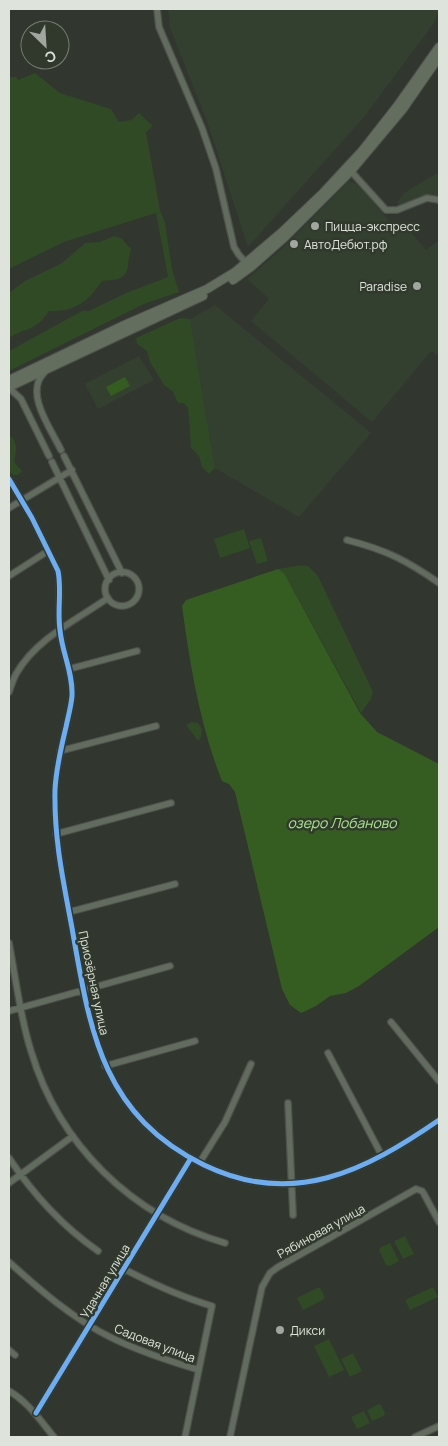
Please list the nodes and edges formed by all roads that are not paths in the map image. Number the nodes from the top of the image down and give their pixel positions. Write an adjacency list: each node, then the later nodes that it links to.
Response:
1 (157, 9): 6 (street)
2 (439, 47): 4 (main road)
3 (439, 57): 4 (main road)
4 (349, 170): 5 (street); 6 (main road)
5 (439, 200)
6 (249, 265): 7 (main road); 8 (main road)
7 (48, 368): 9 (main road); 10 (street)
8 (9, 380)
9 (9, 387): 11 (street)
10 (72, 470): 11 (street); 17 (street)
11 (60, 476): 13 (street); 19 (street)
12 (9, 479): 13 (street, Приозёрная улица)
13 (22, 500): 14 (street); 16 (street, Приозёрная улица)
14 (9, 508)
15 (347, 540): 20 (street)
16 (48, 552): 18 (street); 22 (street, Приозёрная улица)
17 (122, 573): 19 (street); 21 (street)
18 (9, 576)
19 (109, 580): 21 (street)
20 (439, 583)
21 (108, 598): 22 (street)
22 (60, 630): 24 (street, Приозёрная улица); 25 (street)
23 (137, 651): 24 (street)
24 (70, 669): 27 (street, Приозёрная улица)
25 (9, 692)
26 (156, 726): 27 (street)
27 (60, 751): 29 (street, Приозёрная улица)
28 (171, 803): 29 (street)
29 (56, 834): 31 (street, Приозёрная улица)
30 (175, 884): 31 (street)
31 (69, 912): 34 (street, Приозёрная улица)
32 (9, 944): 35 (street)
33 (170, 966): 34 (street)
34 (83, 990): 35 (street); 41 (street, Приозёрная улица)
35 (21, 1008): 36 (street); 45 (street)
36 (9, 1011)
37 (391, 1022): 42 (street)
38 (195, 1041): 41 (street)
39 (328, 1053): 46 (street)
40 (251, 1064): 49 (street)
41 (105, 1066): 48 (street, Приозёрная улица)
42 (439, 1081)
43 (288, 1103): 52 (street)
44 (439, 1120): 46 (street, Приозёрная улица)
45 (73, 1136): 50 (street); 53 (street)
46 (382, 1156): 52 (street, Приозёрная улица)
47 (9, 1158): 50 (street)
48 (191, 1158): 49 (street, Приозёрная улица); 53 (street, Удачная улица)
49 (200, 1162): 52 (street, Приозёрная улица)
50 (20, 1175): 51 (street); 57 (street)
51 (9, 1183)
52 (291, 1184): 54 (street)
53 (157, 1214): 56 (street); 59 (street, Удачная улица)
54 (293, 1215)
55 (439, 1222): 69 (street, Рябиновая улица)
56 (225, 1243)
57 (98, 1251)
58 (9, 1262): 60 (street, Садовая улица)
59 (124, 1269): 60 (street, Удачная улица); 63 (street)
60 (90, 1325): 63 (street, Садовая улица); 65 (street, Удачная улица)
61 (9, 1350): 62 (street)
62 (15, 1356)
63 (199, 1370): 68 (street)
64 (9, 1390): 65 (street)
65 (36, 1414): 67 (street)
66 (439, 1426): 70 (street)
67 (54, 1437)
68 (185, 1437)
69 (230, 1437)
70 (415, 1437)

